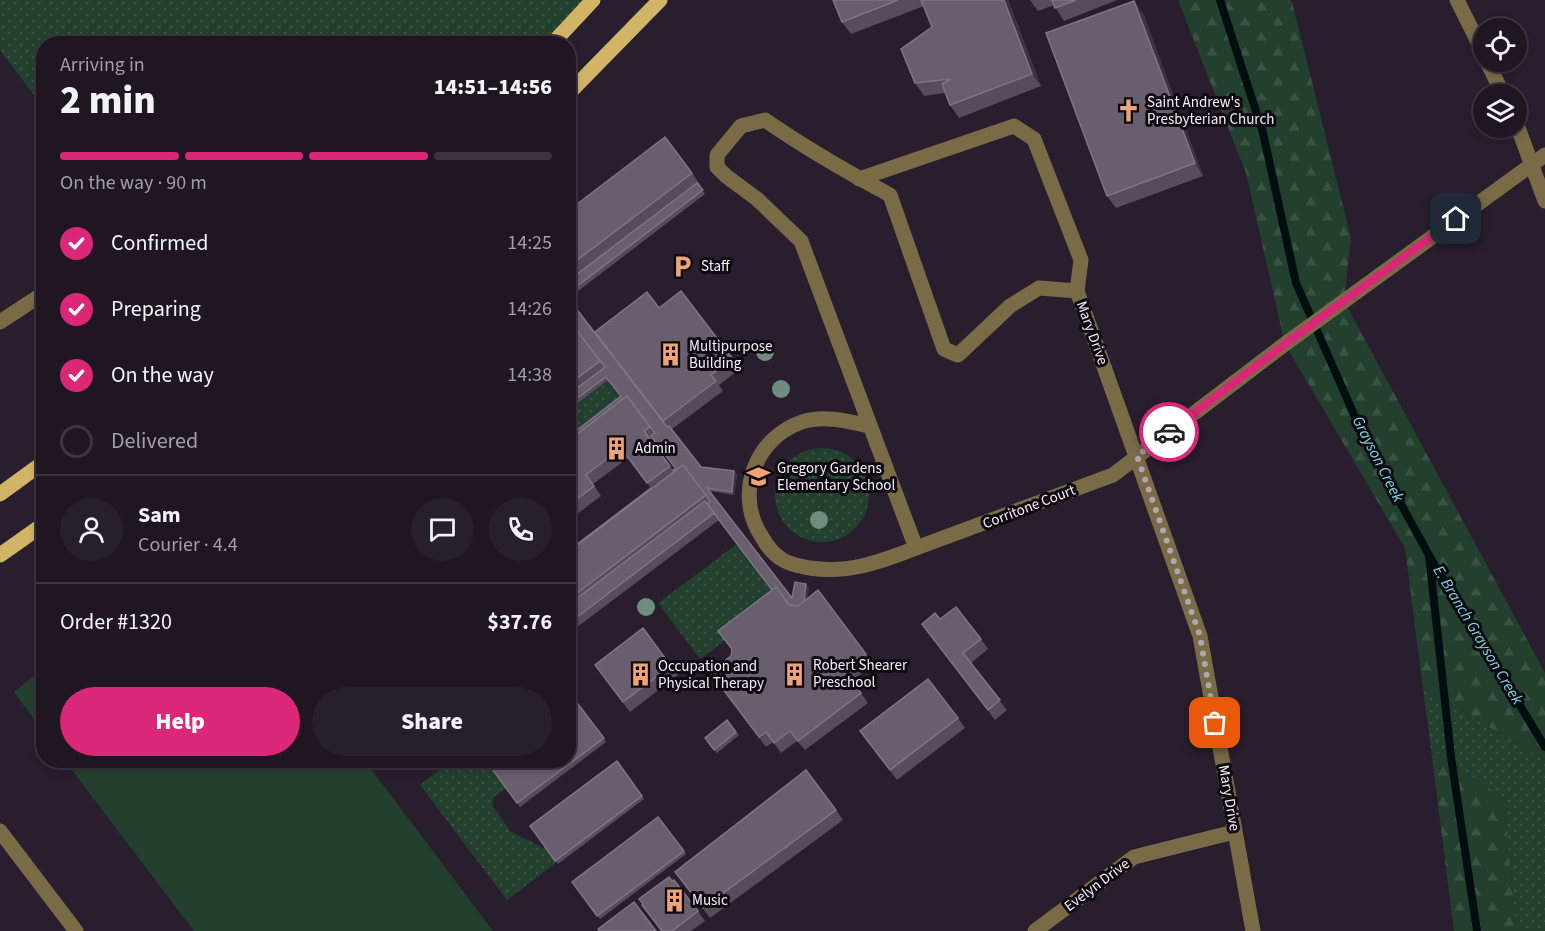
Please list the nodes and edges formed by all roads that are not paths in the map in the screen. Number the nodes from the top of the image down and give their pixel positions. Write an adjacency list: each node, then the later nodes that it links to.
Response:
1 (593, 0): 5 (main road)
2 (660, 0): 6 (main road)
3 (1457, 0): 4 (street)
4 (1473, 32)
5 (559, 36)
6 (576, 86)
7 (1522, 138): 9 (street)
8 (1545, 155): 9 (street, Corritone Court)
9 (1531, 165): 11 (street); 16 (street, Corritone Court)
10 (859, 179): 12 (street); 12 (street); 15 (street)
11 (1545, 201)
12 (1077, 291): 16 (street, Mary Drive)
13 (36, 298): 14 (street)
14 (0, 322)
15 (869, 426): 20 (street); 20 (street)
16 (1137, 456): 20 (street, Corritone Court); 23 (street, Mary Drive)
17 (36, 468): 18 (main road)
18 (0, 494)
19 (36, 530): 21 (main road)
20 (916, 548)
21 (0, 555)
22 (0, 831): 24 (street)
23 (1234, 832): 25 (street, Evelyn Drive); 26 (street, Mary Drive)
24 (76, 931)
25 (1035, 931)
26 (1253, 931)

